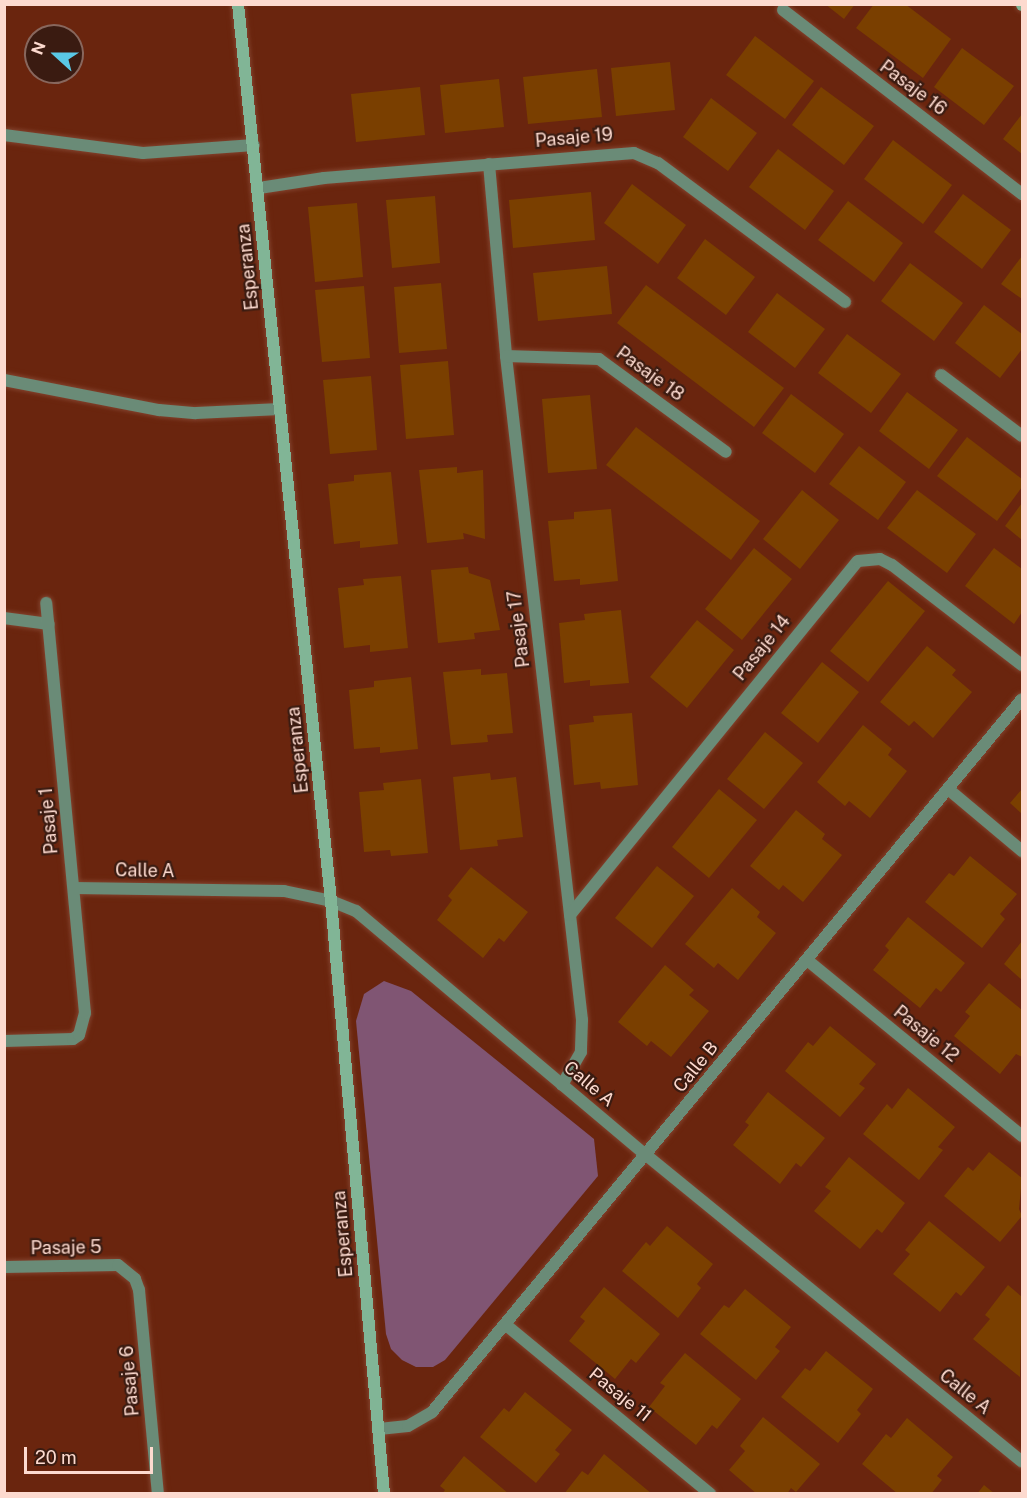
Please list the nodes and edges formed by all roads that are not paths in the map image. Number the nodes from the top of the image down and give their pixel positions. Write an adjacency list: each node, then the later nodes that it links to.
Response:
1 (238, 4): 4 (street, Esperanza)
2 (783, 10): 7 (street, Pasaje 16)
3 (4, 135): 4 (street)
4 (254, 144): 6 (street, Esperanza)
5 (489, 164): 6 (street, Pasaje 19); 8 (street, Pasaje 19); 9 (street, Pasaje 17)
6 (259, 188): 12 (street, Esperanza)
7 (1023, 194)
8 (845, 302)
9 (506, 356): 14 (street, Pasaje 18); 24 (street, Pasaje 17)
10 (941, 375): 13 (street)
11 (4, 381): 12 (street)
12 (280, 409): 23 (street, Esperanza)
13 (1023, 436)
14 (726, 452)
15 (46, 603): 17 (street, Pasaje 1)
16 (4, 618): 17 (street)
17 (49, 624): 22 (street, Pasaje 1)
18 (1023, 665): 24 (street, Pasaje 14)
19 (1023, 699): 20 (street, Calle B)
20 (948, 789): 21 (street); 25 (street, Calle B)
21 (1023, 850)
22 (74, 888): 23 (street, Calle A); 26 (street, Pasaje 1)
23 (331, 901): 27 (street, Calle A); 33 (street, Esperanza)
24 (570, 915): 27 (street, Pasaje 17)
25 (807, 960): 28 (street, Pasaje 12); 29 (street, Calle B)
26 (4, 1041)
27 (562, 1085): 29 (street, Calle A)
28 (1023, 1136)
29 (646, 1155): 32 (street, Calle B); 34 (street, Calle A)
30 (4, 1267): 31 (street, Pasaje 5)
31 (127, 1270): 35 (street, Pasaje 6)
32 (506, 1325): 33 (street, Calle B); 37 (street, Pasaje 11)
33 (379, 1429): 36 (street, Esperanza)
34 (1023, 1462)
35 (158, 1494)
36 (384, 1494)
37 (710, 1494)

